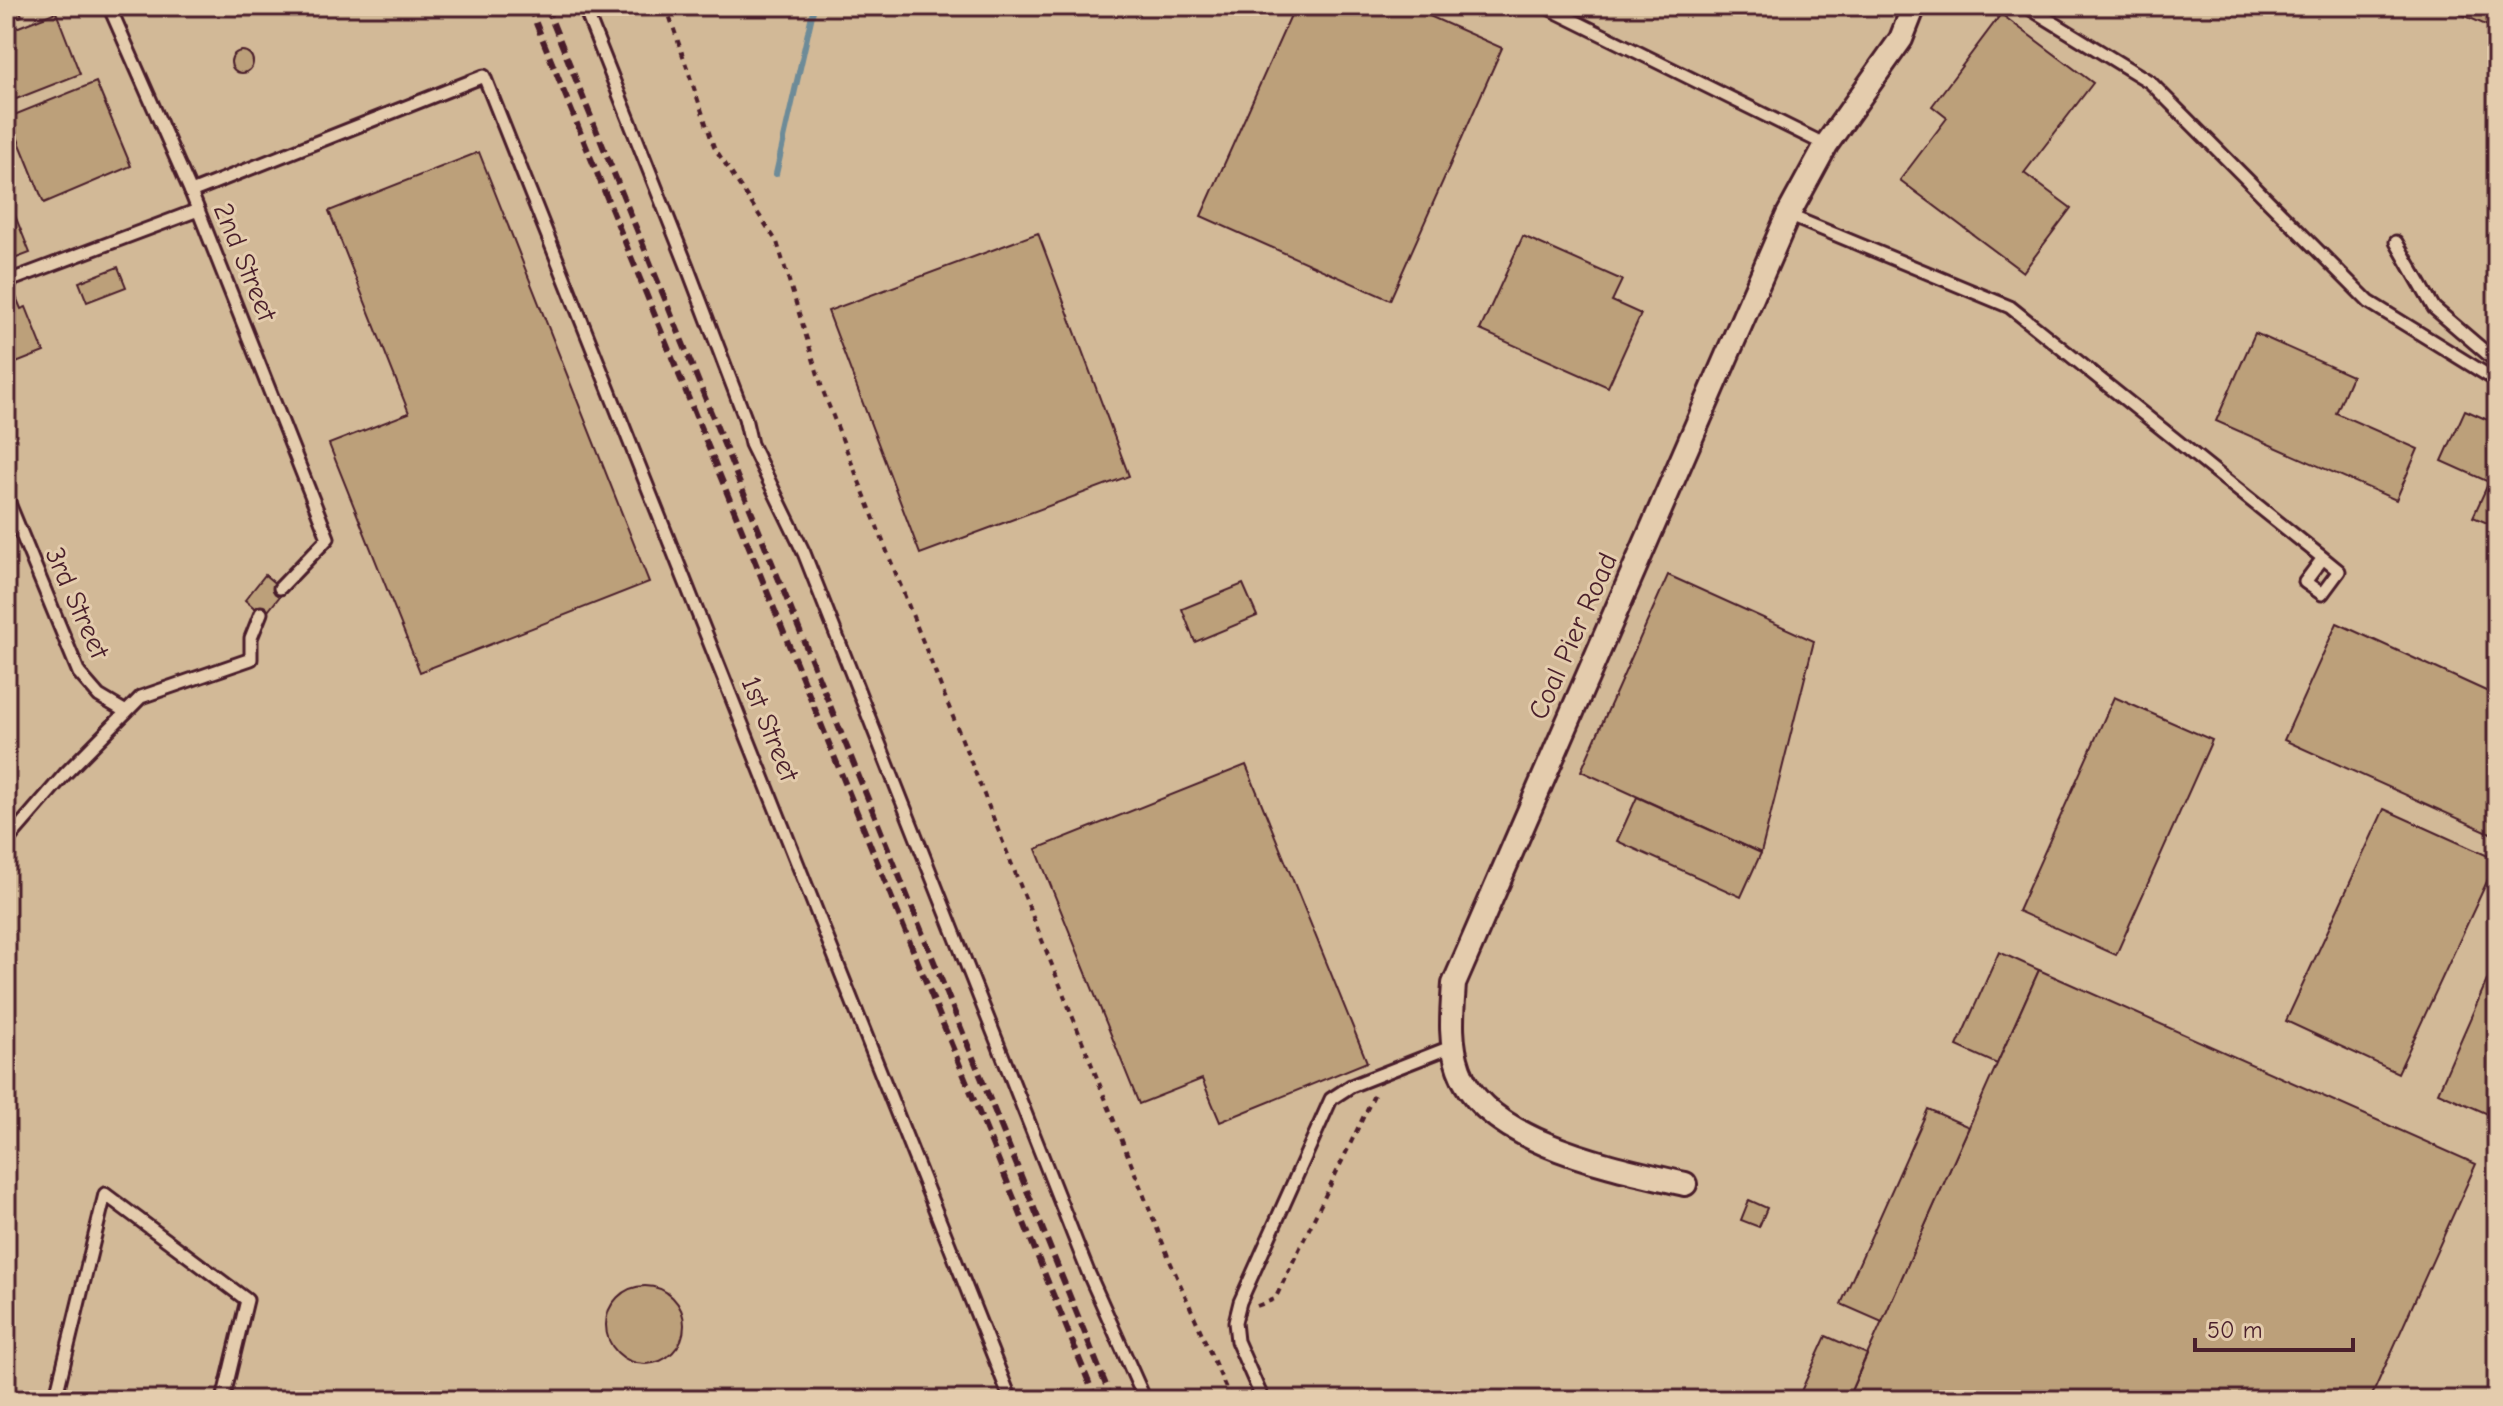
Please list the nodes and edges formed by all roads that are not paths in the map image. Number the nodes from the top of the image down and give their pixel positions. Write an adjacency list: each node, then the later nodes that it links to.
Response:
1 (109, 6): 7 (lane, 2nd Street)
2 (584, 6): 25 (lane)
3 (1544, 6): 6 (lane)
4 (1914, 6): 6 (street, Coal Pier Road)
5 (2026, 6): 13 (lane)
6 (1826, 145): 9 (street, Coal Pier Road)
7 (191, 192): 8 (lane, 2nd Street); 24 (lane, 1st Street)
8 (198, 210): 11 (lane); 16 (lane, 2nd Street)
9 (1788, 215): 15 (lane); 20 (street, Coal Pier Road)
10 (2396, 242): 12 (lane)
11 (6, 282)
12 (2497, 362)
13 (2497, 381)
14 (6, 496): 18 (lane, 3rd Street)
15 (2323, 558)
16 (280, 588)
17 (261, 613): 18 (lane)
18 (126, 712): 19 (lane)
19 (6, 842)
20 (1453, 1046): 21 (street, Coal Pier Road); 26 (lane)
21 (1685, 1184)
22 (55, 1400): 23 (lane)
23 (223, 1400)
24 (1011, 1400)
25 (1145, 1400)
26 (1263, 1400)

